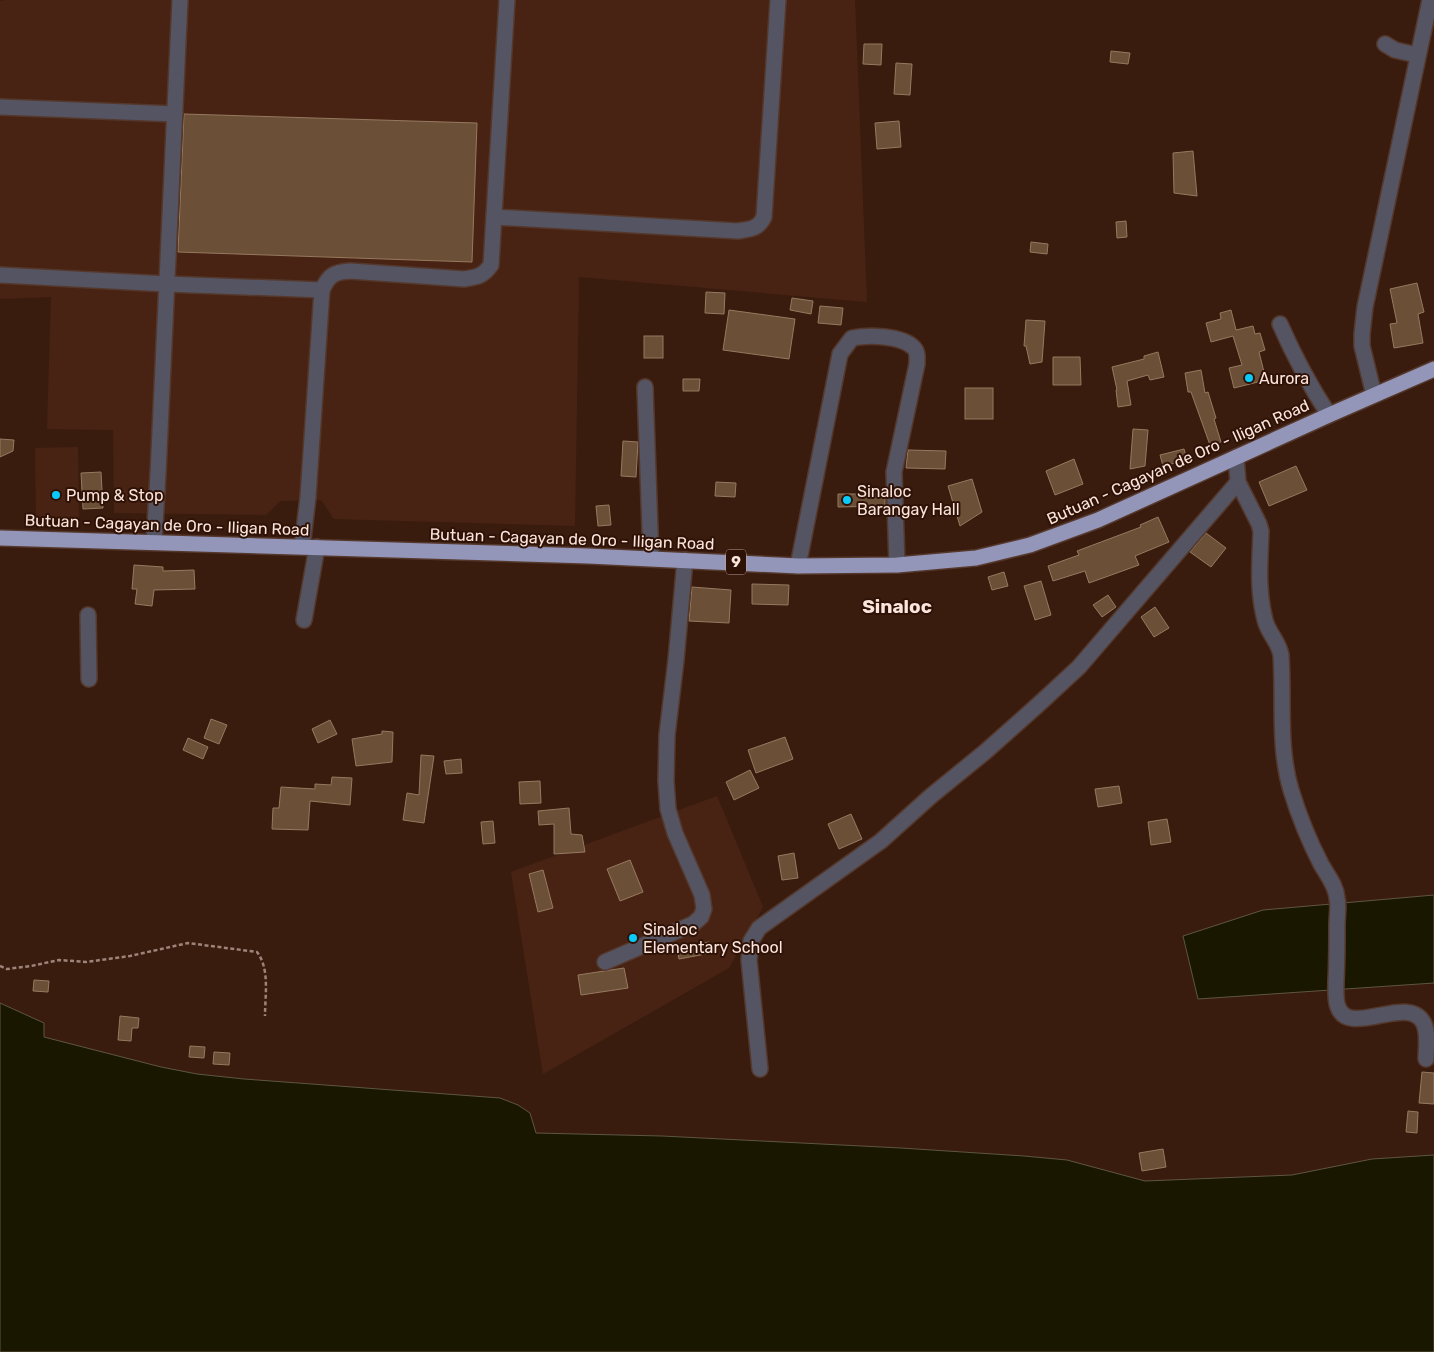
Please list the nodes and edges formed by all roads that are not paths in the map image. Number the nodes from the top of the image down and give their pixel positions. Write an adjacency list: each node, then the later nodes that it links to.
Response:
1 (180, 0): 8 (street)
2 (507, 0): 9 (street)
3 (778, 0): 9 (street)
4 (1430, 0): 6 (street)
5 (1385, 44): 6 (street)
6 (1417, 55): 16 (street)
7 (0, 107): 8 (street)
8 (175, 114): 11 (street)
9 (494, 217): 12 (street)
10 (0, 275): 11 (street)
11 (168, 284): 12 (street); 21 (street)
12 (322, 290): 22 (street)
13 (1280, 324): 17 (street)
14 (1434, 369): 16 (highway, Butuan - Cagayan de Oro - Iligan Road / 9)
15 (645, 386): 23 (street)
16 (1374, 395): 17 (highway, Butuan - Cagayan de Oro - Iligan Road / 9)
17 (1329, 414): 18 (highway, Butuan - Cagayan de Oro - Iligan Road / 9)
18 (1236, 457): 19 (street); 25 (highway, Butuan - Cagayan de Oro - Iligan Road / 9)
19 (1238, 482): 31 (street); 32 (street)
20 (0, 538): 21 (highway, Butuan - Cagayan de Oro - Iligan Road / 9)
21 (154, 542): 22 (highway, Butuan - Cagayan de Oro - Iligan Road / 9)
22 (310, 547): 23 (highway, Butuan - Cagayan de Oro - Iligan Road / 9); 28 (street)
23 (651, 558): 24 (highway, Butuan - Cagayan de Oro - Iligan Road / 9)
24 (685, 560): 26 (highway, Butuan - Cagayan de Oro - Iligan Road / 9); 30 (street)
25 (896, 565): 26 (highway, Butuan - Cagayan de Oro - Iligan Road / 9); 26 (street)
26 (798, 566)
27 (88, 615): 29 (street)
28 (304, 620)
29 (89, 678)
30 (605, 962)
31 (1426, 1059)
32 (760, 1069)

